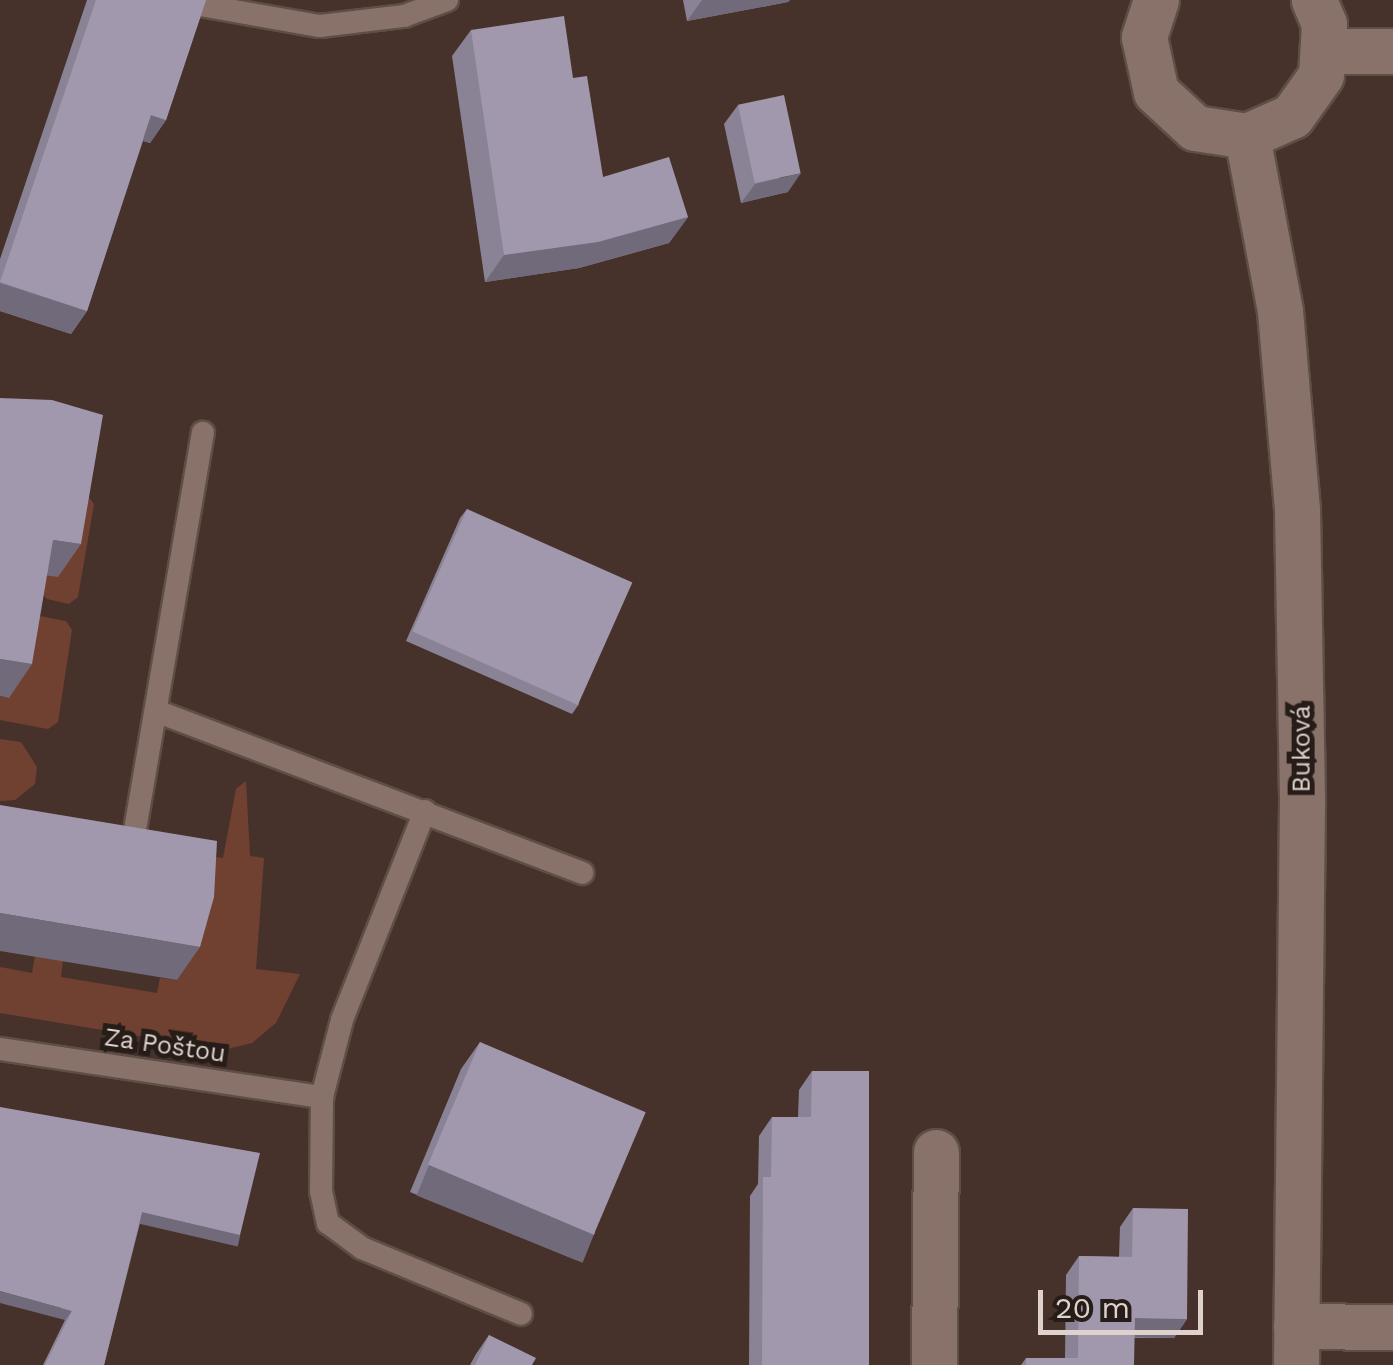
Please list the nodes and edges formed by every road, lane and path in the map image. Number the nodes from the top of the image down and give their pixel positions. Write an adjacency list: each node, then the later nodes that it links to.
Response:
1 (172, 0): 2 (lane)
2 (447, 0)
3 (1156, 0): 7 (street)
4 (1314, 0): 5 (street)
5 (1326, 50): 6 (street); 7 (street)
6 (1393, 51)
7 (1247, 136): 18 (street, Buková)
8 (203, 433): 9 (lane)
9 (156, 711): 10 (lane); 11 (lane)
10 (425, 810): 12 (lane); 14 (lane)
11 (136, 824)
12 (582, 873)
13 (0, 1050): 14 (lane, Za Poštou)
14 (322, 1097): 16 (lane)
15 (936, 1152): 19 (street)
16 (522, 1314)
17 (1393, 1327): 18 (street)
18 (1296, 1346)
19 (934, 1365)

